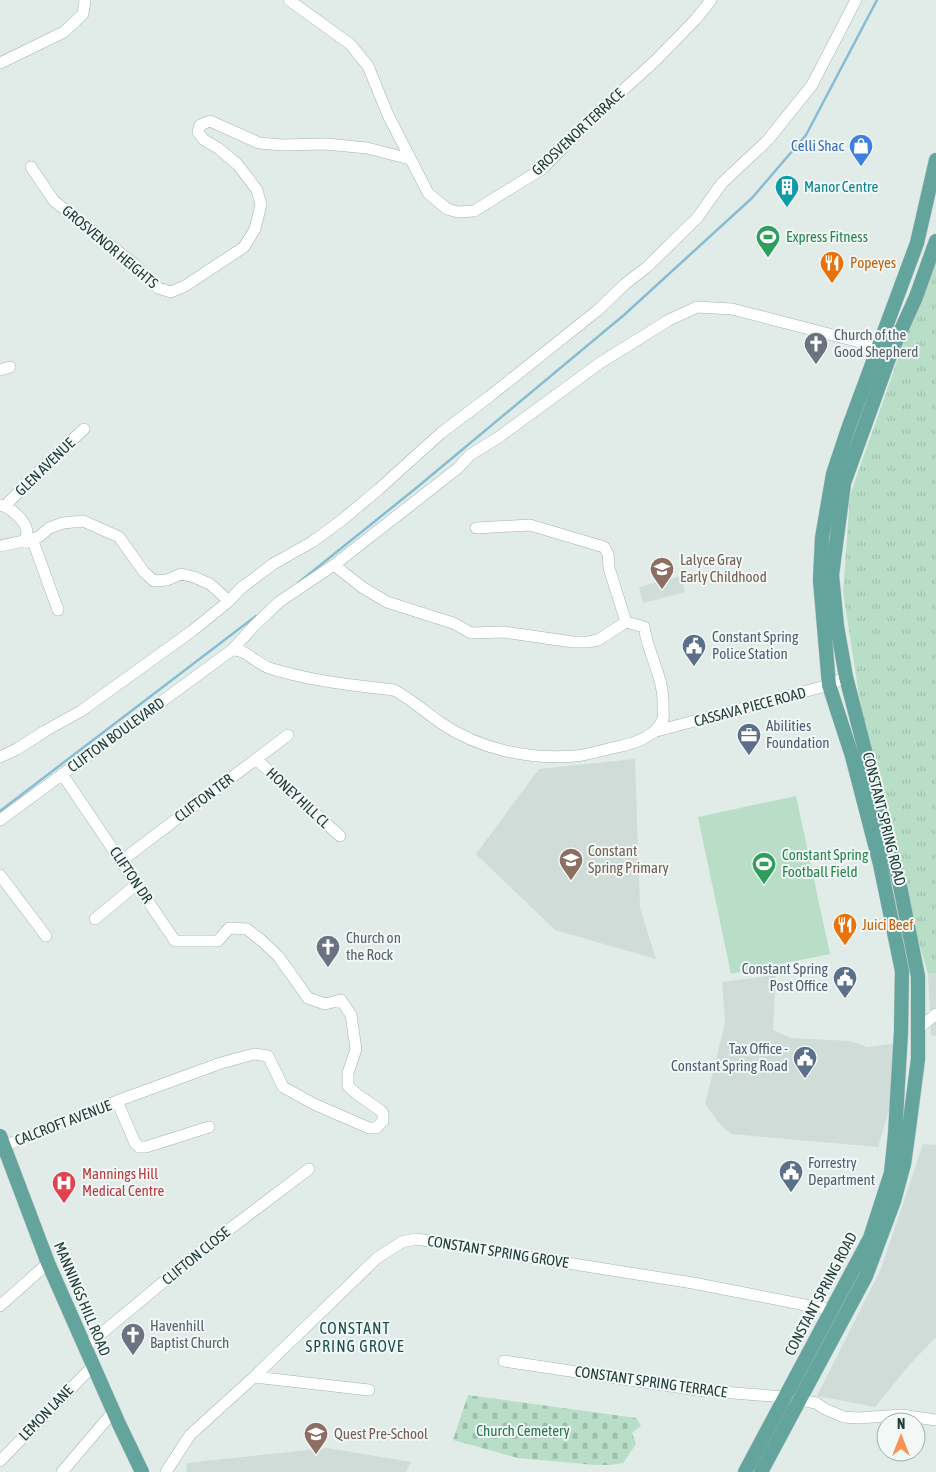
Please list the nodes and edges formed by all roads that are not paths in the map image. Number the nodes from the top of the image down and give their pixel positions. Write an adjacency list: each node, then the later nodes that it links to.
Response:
1 (85, 0): 5 (street)
2 (289, 0): 6 (street, GROSVENOR TERRACE)
3 (711, 0): 6 (street, GROSVENOR TERRACE)
4 (856, 0): 17 (street)
5 (0, 63)
6 (410, 159): 7 (street, GROSVENOR HEIGHTS)
7 (31, 167)
8 (935, 169): 10 (main road, CONSTANT SPRING ROAD)
9 (936, 241): 10 (main road, CONSTANT SPRING ROAD)
10 (886, 348): 16 (street, CLIFTON BOULEVARD); 21 (main road, CONSTANT SPRING ROAD); 22 (main road, CONSTANT SPRING ROAD)
11 (84, 430): 12 (street, GLEN AVENUE)
12 (3, 505): 14 (street)
13 (476, 528): 19 (street)
14 (26, 539): 15 (street); 17 (street); 18 (street)
15 (0, 546)
16 (334, 565): 19 (street); 20 (street, CLIFTON BOULEVARD)
17 (230, 601): 25 (street)
18 (58, 610)
19 (626, 622): 23 (street)
20 (232, 650): 23 (street, CASSAVA PIECE ROAD); 27 (street, CLIFTON BOULEVARD)
21 (846, 677): 22 (street, CASSAVA PIECE ROAD); 36 (main road, CONSTANT SPRING ROAD)
22 (829, 686): 23 (street, CASSAVA PIECE ROAD); 43 (main road, CONSTANT SPRING ROAD)
23 (653, 732)
24 (288, 735): 26 (street, CLIFTON TER)
25 (0, 758)
26 (256, 759): 29 (street, HONEY HILL CL); 30 (street, CLIFTON TER)
27 (62, 774): 28 (street, CLIFTON BOULEVARD); 30 (street, CLIFTON DR)
28 (0, 820)
29 (340, 836)
30 (121, 861): 32 (street, CLIFTON DR)
31 (0, 875): 34 (street)
32 (137, 884): 33 (street); 37 (street, CLIFTON DR)
33 (95, 919)
34 (46, 936)
35 (936, 1014): 36 (street)
36 (918, 1029): 50 (main road, CONSTANT SPRING ROAD)
37 (117, 1101): 38 (street, CALCROFT AVENUE); 39 (street, CALCROFT AVENUE)
38 (209, 1127)
39 (2, 1141): 41 (main road, MANNINGS HILL ROAD)
40 (309, 1169): 44 (street, CLIFTON CLOSE)
41 (48, 1263): 42 (street); 44 (main road, MANNINGS HILL ROAD)
42 (0, 1306)
43 (831, 1310): 47 (street, CONSTANT SPRING GROVE); 49 (main road, CONSTANT SPRING ROAD)
44 (85, 1347): 46 (main road, MANNINGS HILL ROAD)
45 (504, 1361): 49 (street, CONSTANT SPRING TERRACE)
46 (93, 1366): 51 (main road, MANNINGS HILL ROAD); 53 (street, LEMON LANE)
47 (254, 1377): 48 (street); 56 (street, CONSTANT SPRING GROVE)
48 (369, 1390)
49 (784, 1397): 50 (street, CONSTANT SPRING TERRACE); 57 (main road, CONSTANT SPRING ROAD)
50 (799, 1400): 52 (street, CONSTANT SPRING TERRACE); 58 (main road, CONSTANT SPRING ROAD)
51 (113, 1412): 54 (street); 55 (main road, MANNINGS HILL ROAD)
52 (936, 1420)
53 (0, 1461)
54 (62, 1472)
55 (142, 1472)
56 (166, 1472)
57 (746, 1472)
58 (760, 1472)

